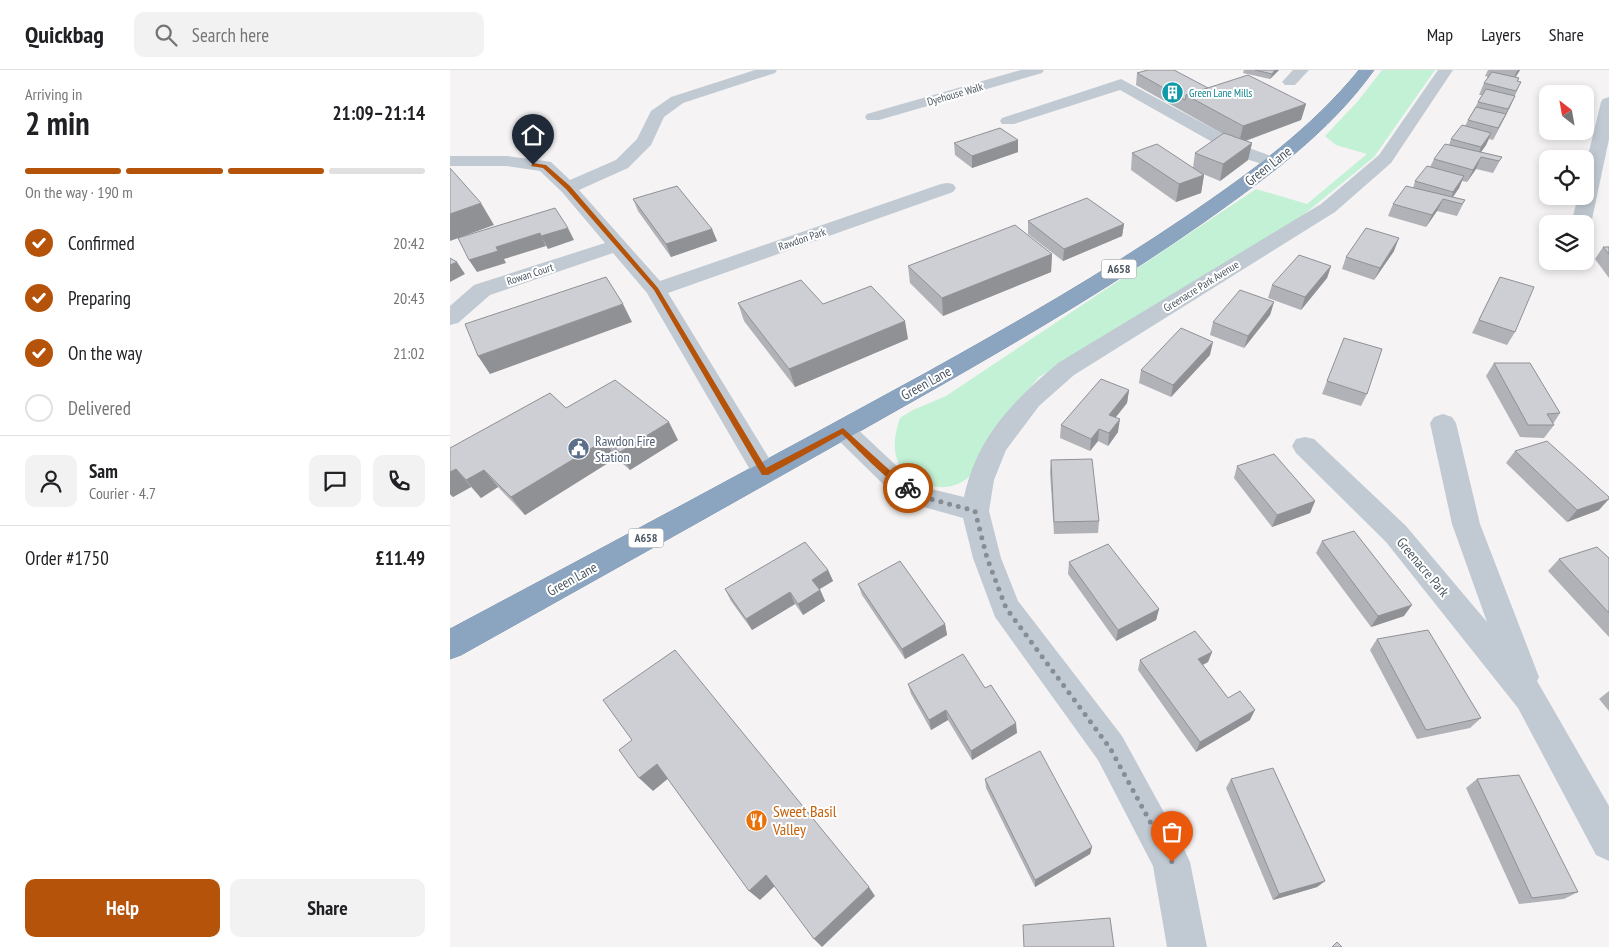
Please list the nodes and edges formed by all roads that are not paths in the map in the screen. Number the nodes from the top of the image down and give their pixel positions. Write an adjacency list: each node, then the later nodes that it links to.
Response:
1 (770, 70): 14 (street)
2 (1037, 70): 10 (street, Dyehouse Walk)
3 (1302, 70): 7 (street)
4 (1367, 70): 13 (highway, Green Lane / A658)
5 (1446, 70): 24 (street, Greenacre Park Avenue)
6 (1104, 75): 8 (street)
7 (1290, 82)
8 (1121, 84): 11 (street); 13 (street)
9 (1609, 102): 16 (street)
10 (873, 117)
11 (1008, 121)
12 (450, 161): 14 (street)
13 (1274, 162): 21 (highway, Green Lane / A658)
14 (568, 188): 17 (street)
15 (947, 188): 18 (street, Rawdon Park)
16 (1583, 215)
17 (618, 245): 18 (street); 19 (street, Rowan Court)
18 (656, 290): 23 (street)
19 (450, 318)
20 (1443, 423): 26 (street, Greenacre Park)
21 (843, 430): 23 (highway, Green Lane / A658); 24 (street)
22 (1305, 446): 26 (street, Greenacre Park)
23 (765, 473): 25 (highway, Green Lane / A658)
24 (975, 511): 28 (street)
25 (450, 645)
26 (1530, 697): 27 (street, Greenacre Park)
27 (1609, 842)
28 (1187, 947)

